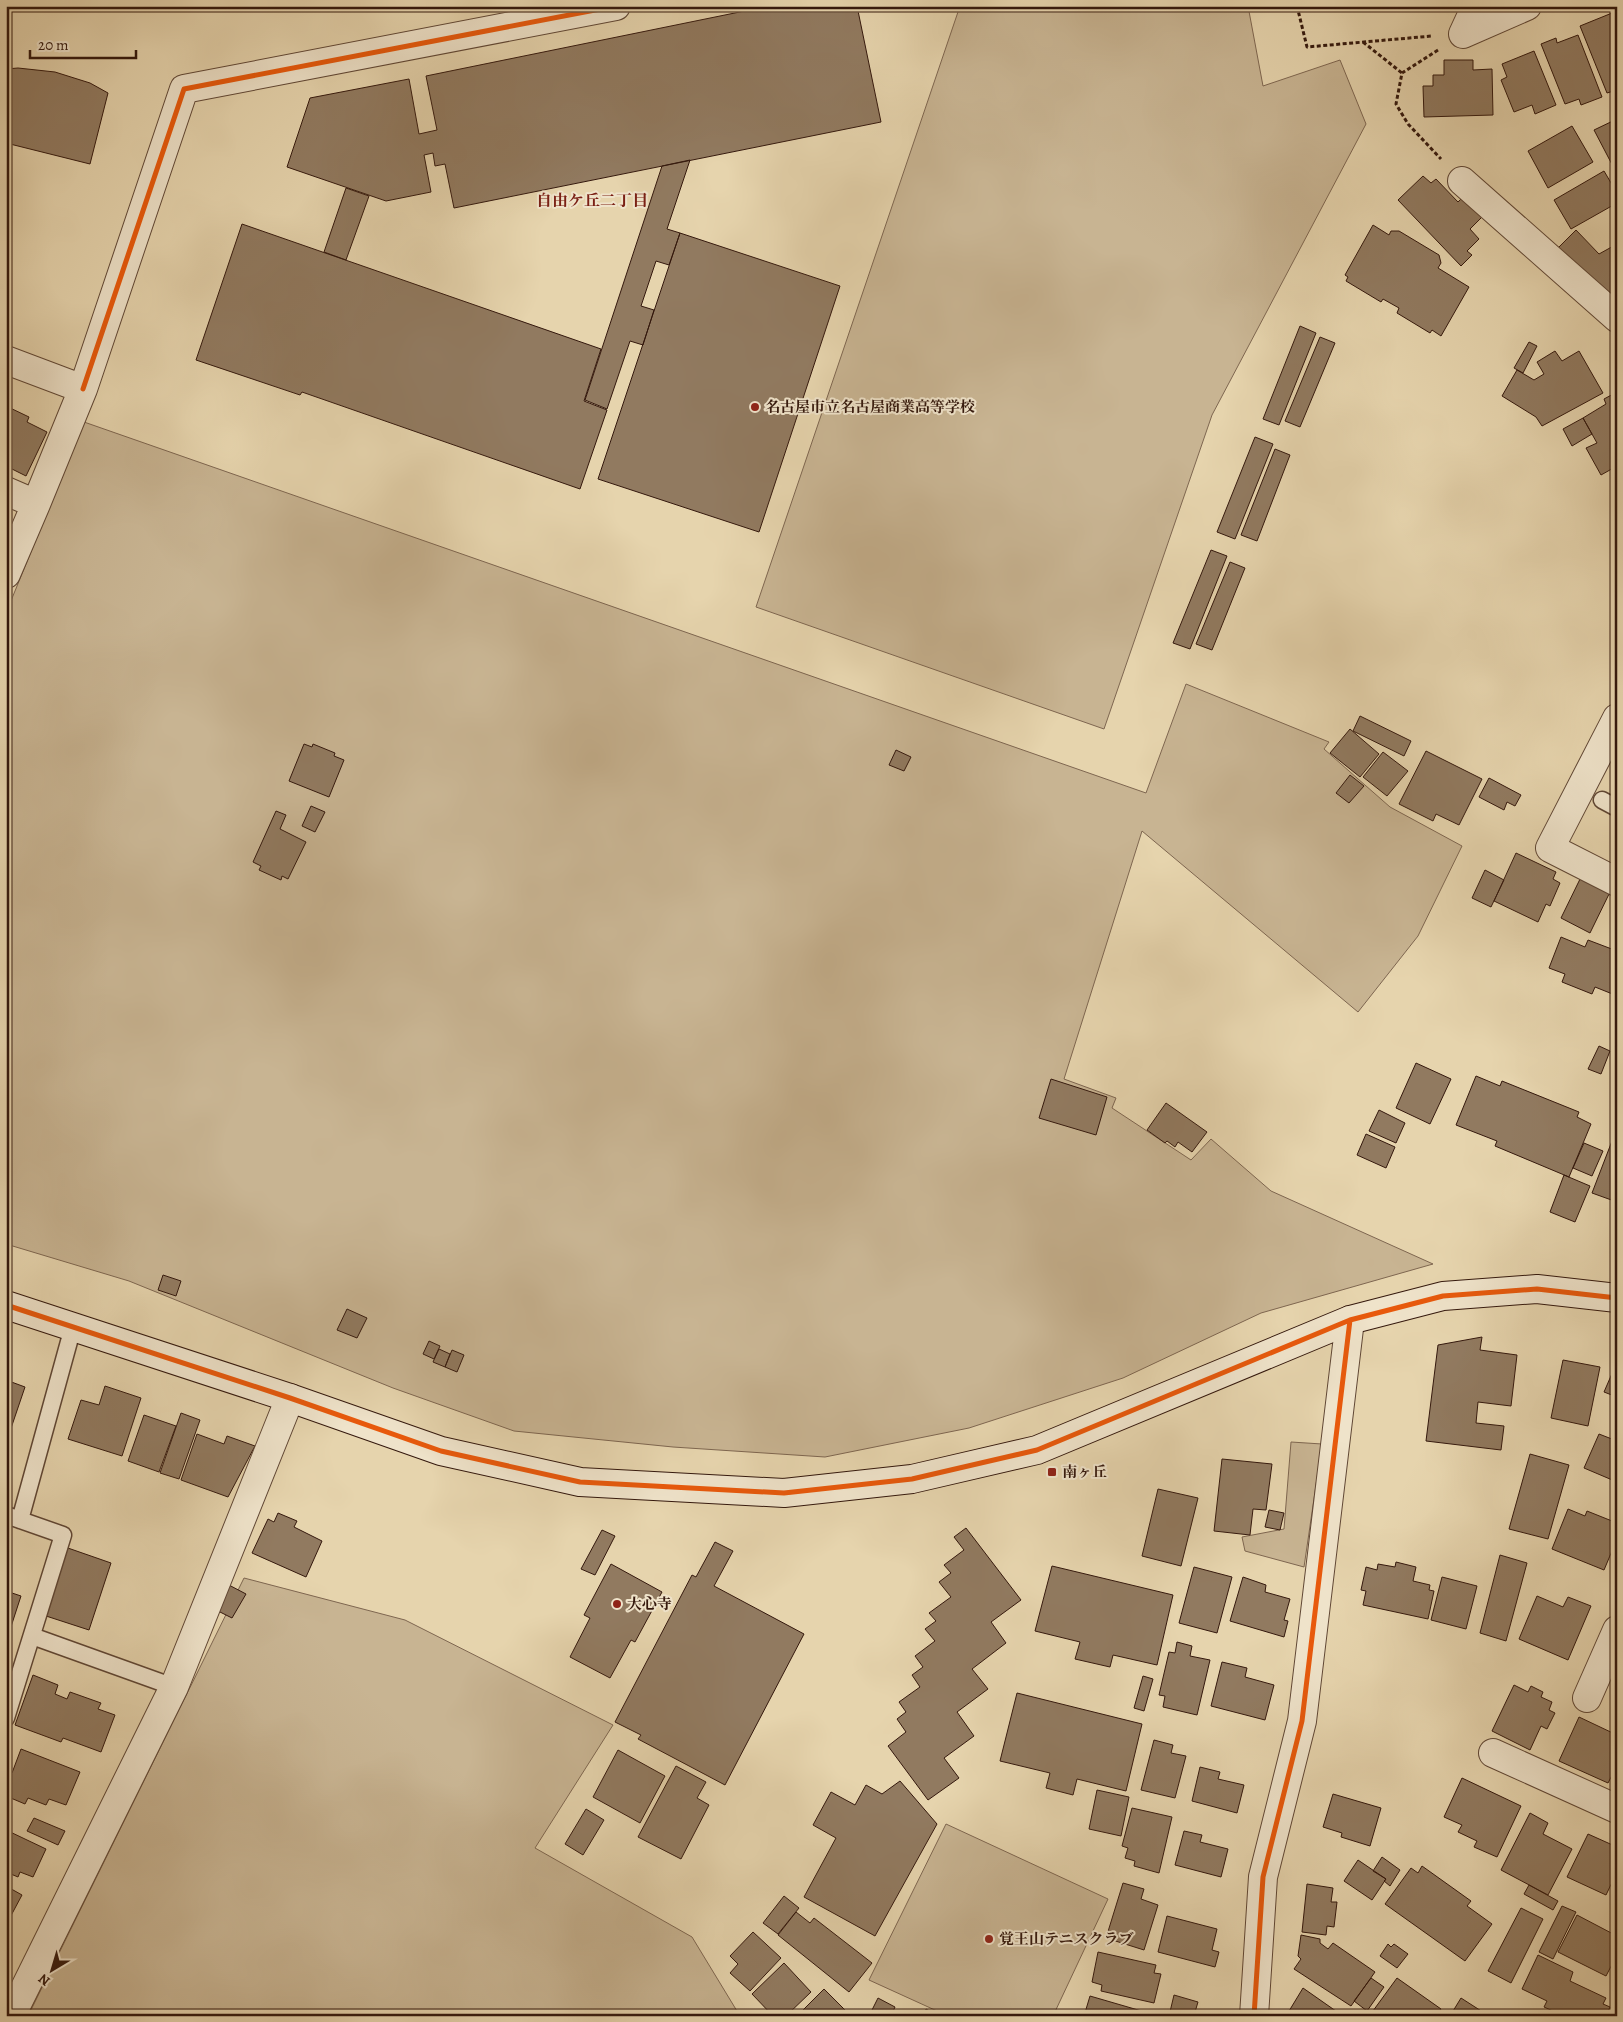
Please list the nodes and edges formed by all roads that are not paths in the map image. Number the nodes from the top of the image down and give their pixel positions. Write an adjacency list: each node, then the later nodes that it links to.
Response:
1 (616, 6): 7 (street)
2 (1476, 6): 3 (street)
3 (1527, 6)
4 (1462, 181): 5 (street)
5 (1617, 318)
6 (6, 360): 7 (street)
7 (83, 389): 9 (street)
8 (6, 491): 9 (street)
9 (36, 504): 10 (street)
10 (6, 574)
11 (1617, 718): 14 (street)
12 (1602, 800): 13 (lane)
13 (1617, 808)
14 (1617, 882)
15 (1617, 1298): 17 (street)
16 (6, 1305): 18 (street)
17 (1350, 1320): 19 (street); 29 (street)
18 (73, 1326): 19 (street); 20 (lane)
19 (290, 1398): 23 (street)
20 (13, 1517): 22 (lane)
21 (1617, 1630): 24 (street)
22 (32, 1636): 23 (lane); 25 (lane)
23 (174, 1687): 28 (street)
24 (1587, 1698)
25 (6, 1718)
26 (1493, 1753): 27 (street)
27 (1617, 1809)
28 (15, 2014)
29 (1254, 2016)

